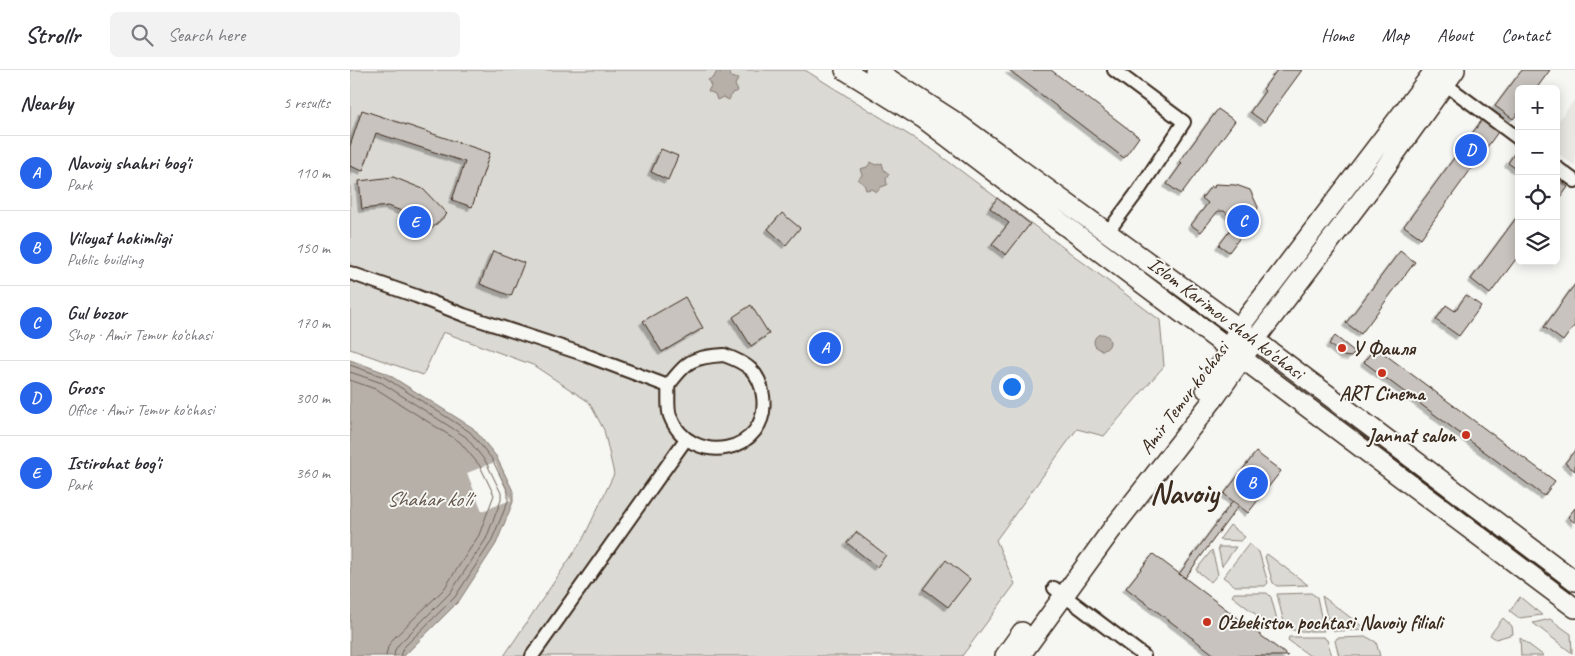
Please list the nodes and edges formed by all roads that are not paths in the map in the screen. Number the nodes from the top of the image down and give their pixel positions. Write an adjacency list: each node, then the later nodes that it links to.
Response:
1 (875, 70): 8 (main road, Islom Karimov shoh ko'chasi)
2 (1114, 70): 8 (street)
3 (848, 71): 12 (main road, Islom Karimov shoh ko'chasi)
4 (1445, 75): 5 (street); 10 (main road, Amir Temur ko‘chasi); 11 (main road, Amir Temur ko‘chasi)
5 (1515, 136)
6 (1560, 170): 7 (street)
7 (1575, 182)
8 (1107, 233): 10 (main road, Islom Karimov shoh ko'chasi)
9 (350, 273): 13 (street)
10 (1239, 328): 11 (main road, Islom Karimov shoh ko'chasi); 12 (main road, Amir Temur ko‘chasi)
11 (1255, 340): 12 (main road, Amir Temur ko‘chasi); 15 (main road, Islom Karimov shoh ko'chasi)
12 (1235, 353): 16 (main road, Amir Temur ko‘chasi); 17 (main road, Islom Karimov shoh ko'chasi)
13 (668, 386): 14 (street); 14 (street)
14 (686, 439): 18 (street)
15 (1575, 580)
16 (1059, 591): 19 (main road, Amir Temur ko‘chasi); 20 (main road, Amir Temur ko‘chasi); 21 (street)
17 (1575, 608)
18 (532, 656)
19 (1005, 656)
20 (1020, 656)
21 (1144, 656)

